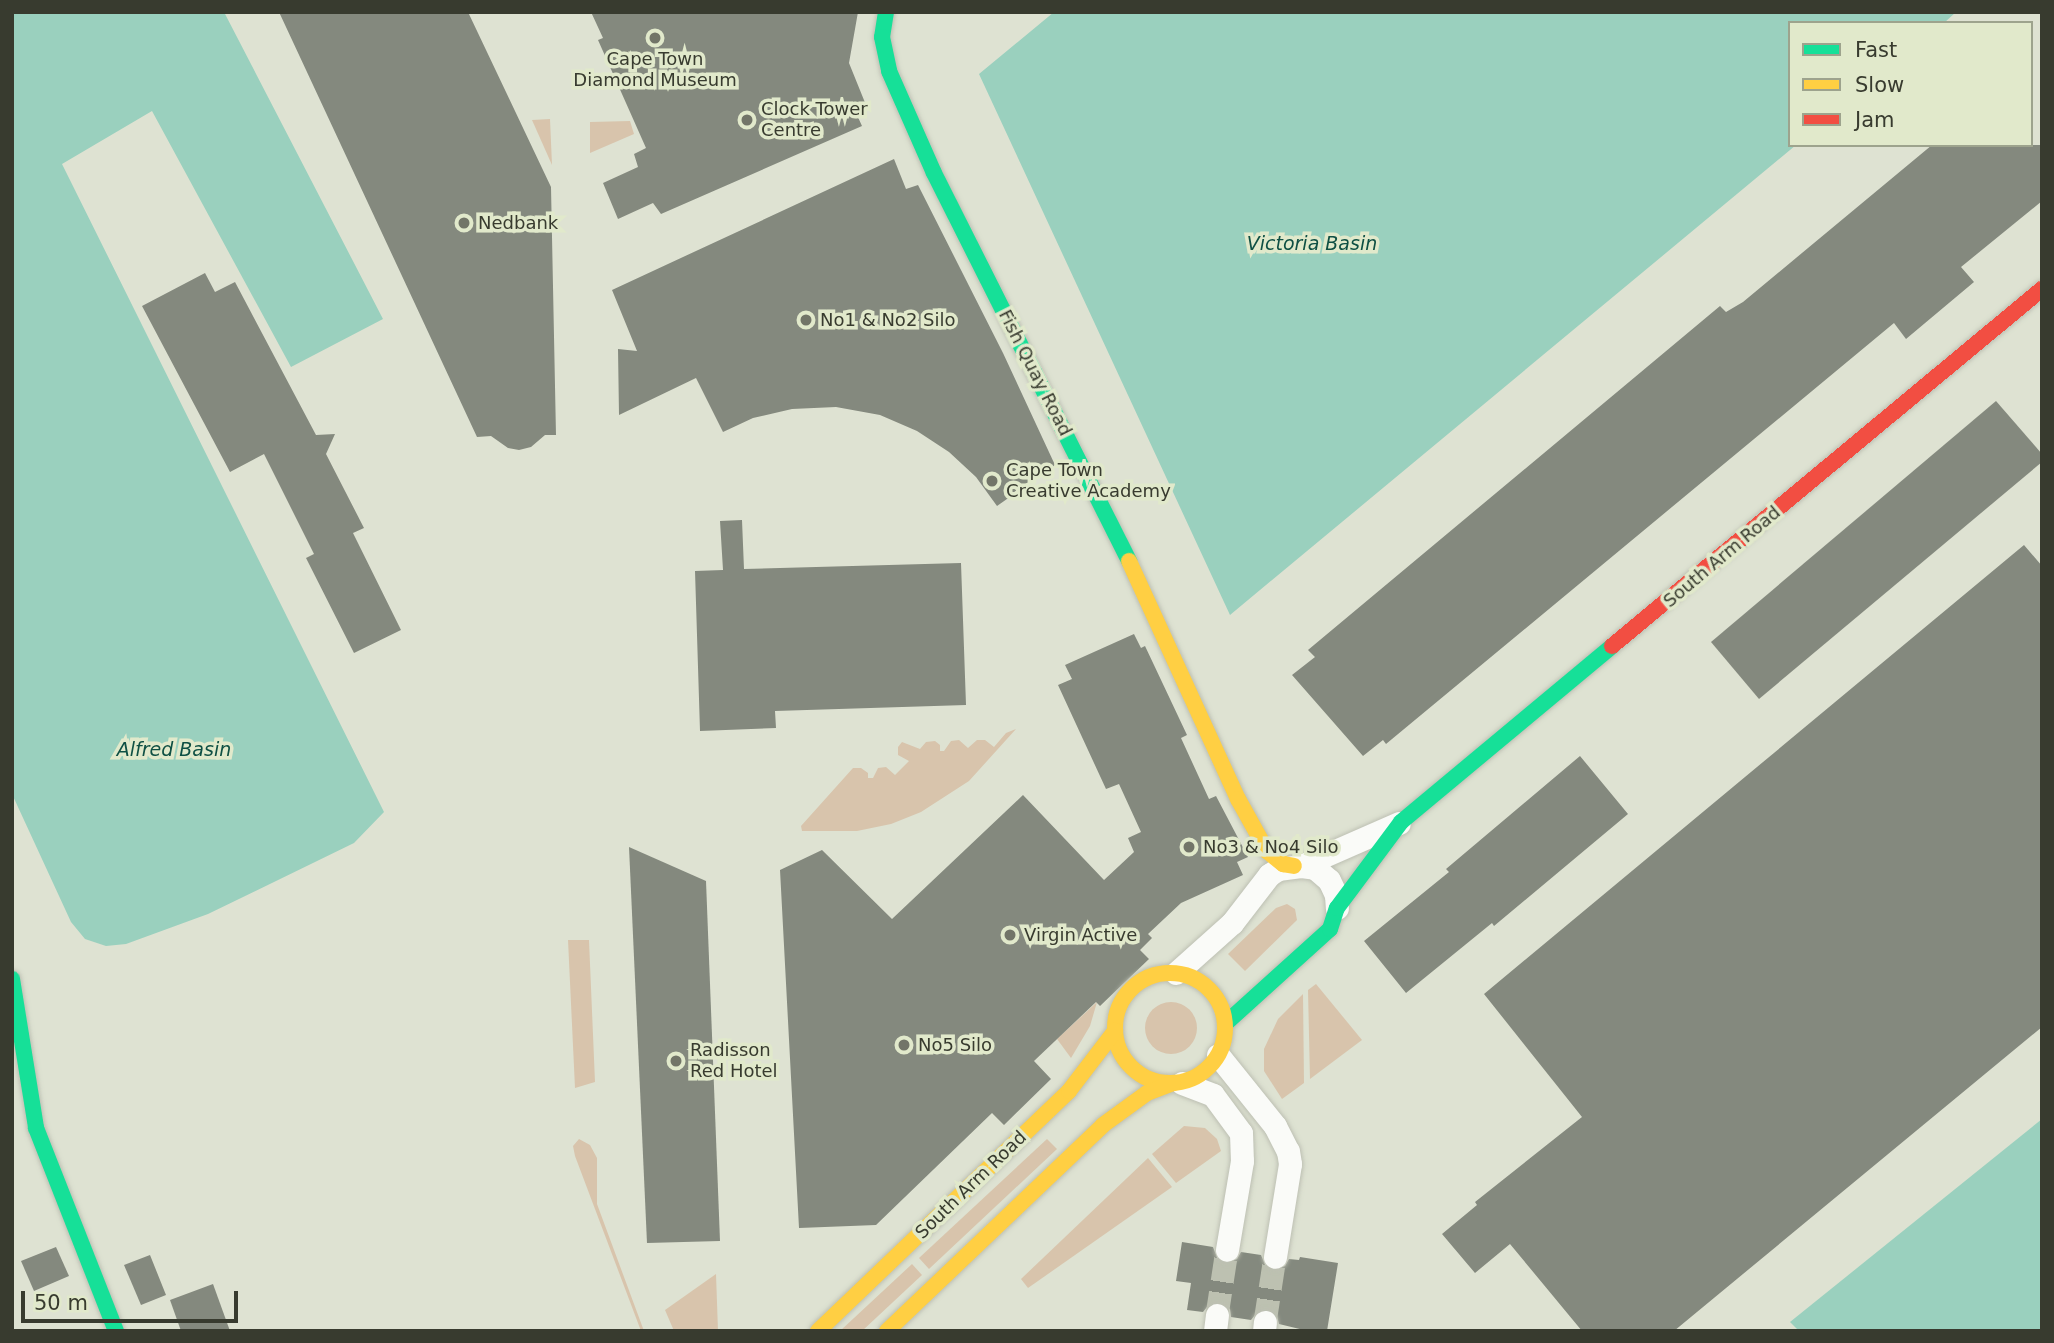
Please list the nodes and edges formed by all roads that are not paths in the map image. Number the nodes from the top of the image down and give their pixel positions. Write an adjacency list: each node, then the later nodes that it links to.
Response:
1 (886, 12): 4 (street, Fish Quay Road)
2 (2042, 289): 3 (street, South Arm Road)
3 (1401, 822): 4 (street, South Arm Road); 5 (street, South Arm Road)
4 (1298, 866): 5 (street); 6 (street, South Arm Road)
5 (1337, 908): 8 (street, South Arm Road)
6 (1176, 973): 8 (street); 9 (street)
7 (12, 979): 14 (street)
8 (1226, 1023): 10 (street)
9 (1115, 1031): 11 (street); 15 (street, South Arm Road)
10 (1219, 1055): 11 (street); 13 (street)
11 (1178, 1083): 12 (street); 16 (street)
12 (1227, 1250)
13 (1275, 1257)
14 (116, 1331)
15 (818, 1331)
16 (887, 1331)

